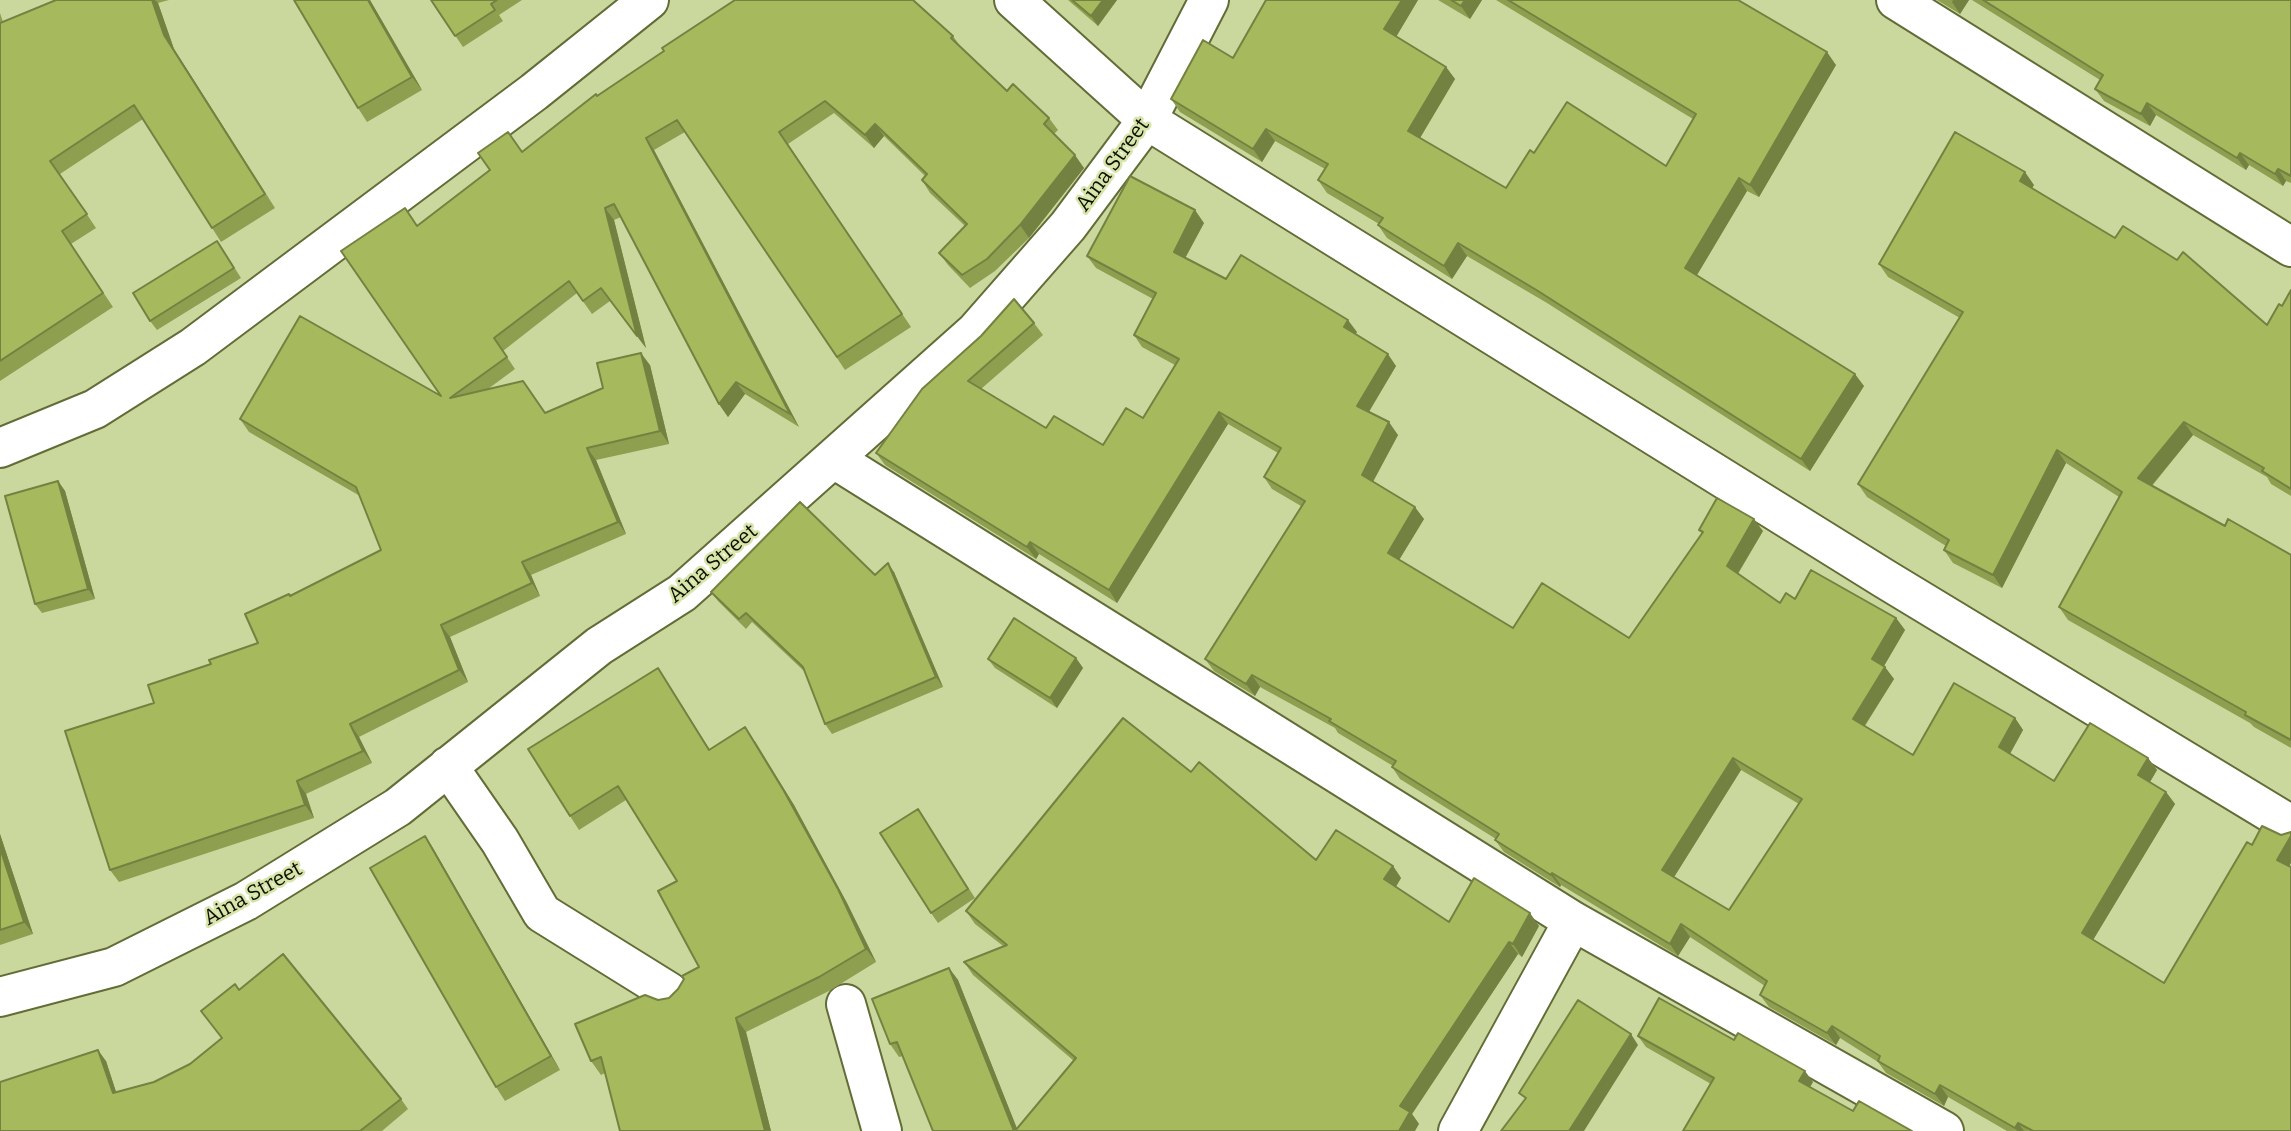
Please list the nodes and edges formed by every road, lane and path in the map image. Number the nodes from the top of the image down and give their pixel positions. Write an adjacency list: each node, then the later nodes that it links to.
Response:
1 (649, 0): 7 (street)
2 (1014, 0): 5 (street)
3 (1209, 0): 5 (street, Aina Street)
4 (1896, 0): 6 (street)
5 (1147, 120): 8 (street, Aina Street); 10 (street)
6 (2291, 247)
7 (0, 448)
8 (834, 459): 9 (street, Aina Street); 11 (street)
9 (448, 766): 12 (street); 13 (street, Aina Street)
10 (2291, 825)
11 (1573, 921): 16 (street); 17 (street)
12 (669, 992)
13 (0, 997)
14 (846, 1004): 15 (street)
15 (882, 1131)
16 (1458, 1131)
17 (1944, 1131)

